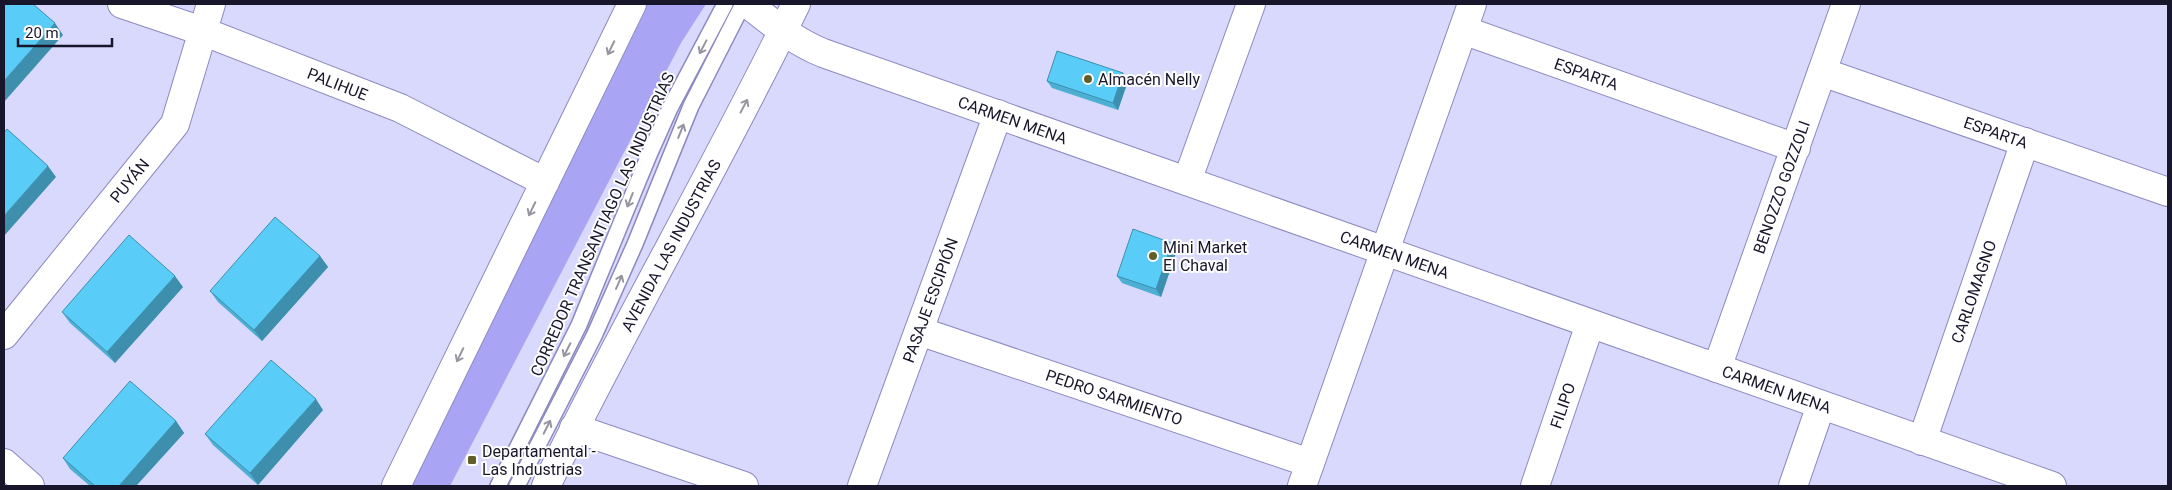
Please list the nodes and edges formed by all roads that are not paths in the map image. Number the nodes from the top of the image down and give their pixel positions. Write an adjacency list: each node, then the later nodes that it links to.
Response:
1 (122, 4): 12 (street, PALIHUE)
2 (211, 4): 12 (street, PUYÁN)
3 (632, 4): 19 (street, one-way to 19)
4 (725, 4): 34 (lane, CORREDOR TRANSANTIAGO LAS INDUSTRIAS, one-way to 34)
5 (743, 4): 35 (lane, CORREDOR TRANSANTIAGO LAS INDUSTRIAS, one-way to 5)
6 (748, 4): 13 (street, CARMEN MENA)
7 (796, 4): 13 (street, AVENIDA LAS INDUSTRIAS)
8 (1251, 4): 18 (street)
9 (1472, 4): 11 (street)
10 (1846, 4): 14 (street, BENOZZO GOZZOLI)
11 (1462, 30): 17 (street, ESPARTA); 21 (street)
12 (202, 31): 19 (street, PALIHUE); 24 (street, PUYÁN)
13 (782, 31): 15 (street, CARMEN MENA); 27 (street, AVENIDA LAS INDUSTRIAS, one-way to 13)
14 (1822, 72): 16 (street, ESPARTA); 17 (street, BENOZZO GOZZOLI)
15 (998, 114): 18 (street, CARMEN MENA); 23 (street, PASAJE ESCIPIÓN)
16 (2024, 142): 20 (street, ESPARTA); 28 (street, CARLOMAGNO)
17 (1796, 148): 25 (street, BENOZZO GOZZOLI)
18 (1187, 181): 21 (street, CARMEN MENA)
19 (545, 182): 33 (street, one-way to 33)
20 (2168, 192)
21 (1385, 251): 22 (street, CARMEN MENA); 30 (street)
22 (1590, 324): 25 (street, CARMEN MENA); 39 (street, FILIPO)
23 (918, 331): 30 (street, PEDRO SARMIENTO); 38 (street, PASAJE ESCIPIÓN)
24 (4, 335)
25 (1717, 368): 26 (street, CARMEN MENA)
26 (1821, 405): 28 (street, CARMEN MENA); 40 (street)
27 (574, 428): 36 (street, AVENIDA LAS INDUSTRIAS); 37 (street)
28 (1922, 441): 31 (street, CARMEN MENA)
29 (4, 463): 32 (street)
30 (1306, 475)
31 (2038, 484)
32 (30, 486)
33 (396, 486)
34 (498, 486)
35 (517, 486)
36 (546, 486)
37 (744, 486)
38 (862, 486)
39 (1535, 486)
40 (1793, 486)

